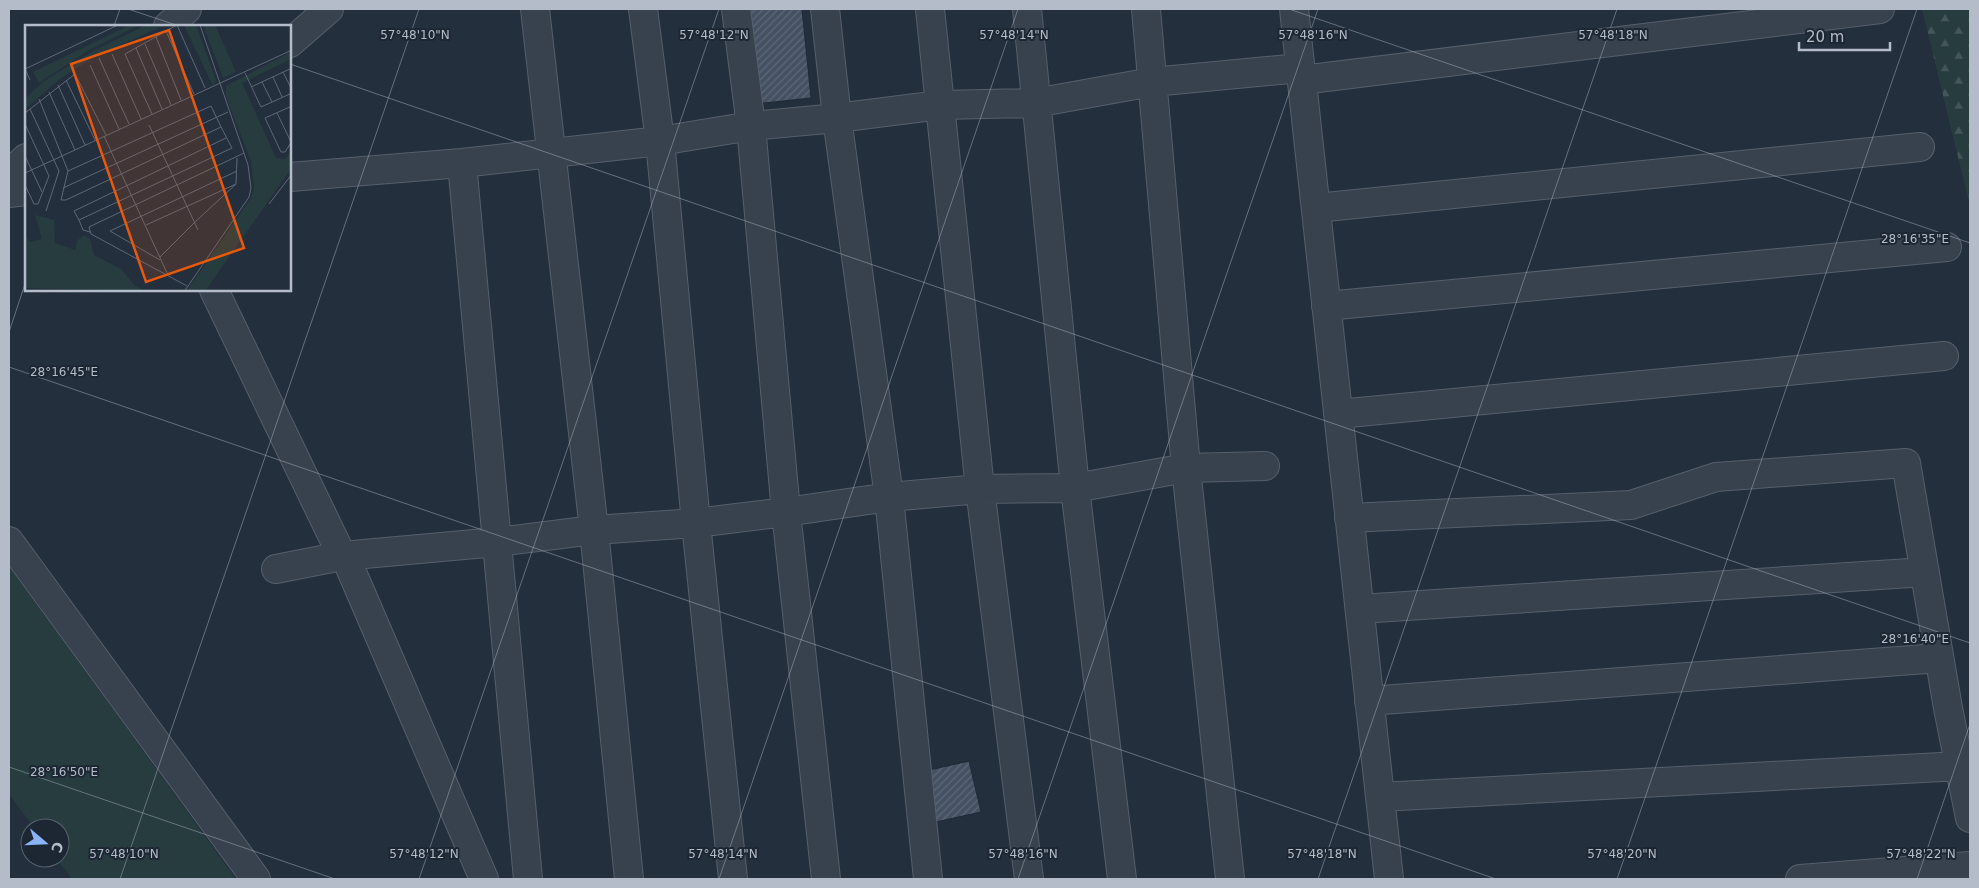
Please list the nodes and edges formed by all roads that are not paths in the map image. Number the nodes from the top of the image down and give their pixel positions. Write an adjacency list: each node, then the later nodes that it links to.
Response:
1 (187, 9): 12 (lane)
2 (329, 9): 13 (lane)
3 (535, 9): 22 (lane)
4 (643, 9): 20 (lane)
5 (736, 9): 19 (lane)
6 (825, 9): 18 (lane)
7 (930, 9): 17 (lane)
8 (1026, 9): 16 (lane)
9 (1146, 9): 15 (lane)
10 (1294, 9): 14 (lane)
11 (1880, 9): 14 (lane)
12 (169, 25)
13 (291, 42)
14 (1301, 74): 15 (lane); 29 (lane)
15 (1152, 82): 16 (lane); 36 (lane)
16 (1035, 103): 17 (lane); 37 (lane)
17 (940, 105): 18 (lane); 38 (lane)
18 (837, 118): 19 (lane); 39 (lane)
19 (750, 126): 20 (lane); 40 (lane)
20 (660, 141): 22 (lane); 42 (lane)
21 (1920, 147): 29 (lane)
22 (552, 152): 24 (lane); 43 (lane)
23 (25, 159): 25 (lane)
24 (462, 163): 26 (lane); 45 (lane)
25 (9, 174)
26 (291, 176)
27 (25, 191): 28 (lane)
28 (9, 193)
29 (1316, 208): 32 (lane)
30 (1947, 247): 32 (lane)
31 (214, 291): 46 (lane)
32 (1326, 306): 34 (lane)
33 (1944, 356): 34 (lane)
34 (1338, 414): 41 (lane)
35 (1265, 466): 36 (lane)
36 (1186, 468): 37 (lane); 65 (lane)
37 (1075, 488): 38 (lane); 64 (lane)
38 (980, 489): 39 (lane); 63 (lane)
39 (889, 497): 40 (lane); 62 (lane)
40 (786, 512): 42 (lane); 61 (lane)
41 (1349, 518): 48 (lane); 49 (lane)
42 (696, 523): 43 (lane); 60 (lane)
43 (594, 530): 45 (lane); 59 (lane)
44 (9, 541): 56 (lane)
45 (497, 542): 46 (lane); 58 (lane)
46 (343, 556): 47 (lane); 57 (lane)
47 (276, 570)
48 (1925, 572): 49 (lane); 50 (lane)
49 (1360, 609): 51 (lane)
50 (1939, 658): 51 (lane); 52 (lane)
51 (1369, 701): 53 (lane)
52 (1960, 766): 53 (lane); 54 (lane)
53 (1380, 797): 66 (lane)
54 (1970, 818)
55 (1970, 866): 67 (lane)
56 (256, 879)
57 (484, 879)
58 (528, 879)
59 (629, 879)
60 (733, 879)
61 (826, 879)
62 (928, 879)
63 (1029, 879)
64 (1122, 879)
65 (1230, 879)
66 (1389, 879)
67 (1800, 879)

